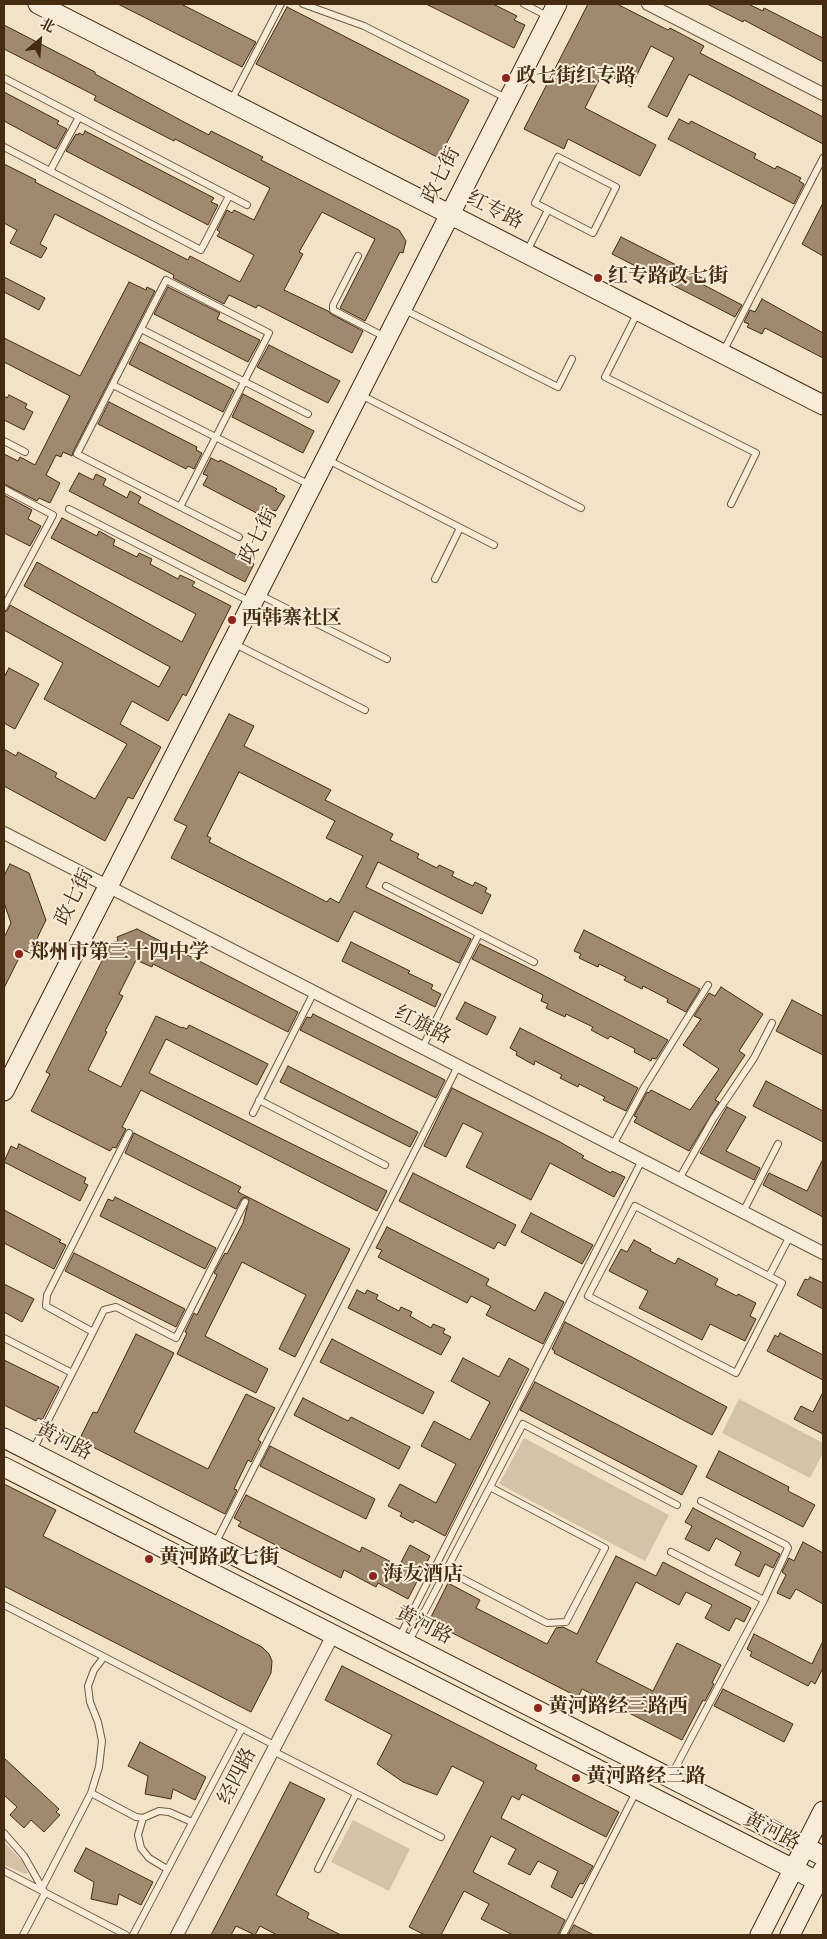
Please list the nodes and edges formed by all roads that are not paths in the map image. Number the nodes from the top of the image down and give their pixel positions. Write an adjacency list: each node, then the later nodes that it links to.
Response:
1 (38, 4): 10 (street, 红专路)
2 (281, 4): 10 (lane)
3 (303, 4): 9 (lane)
4 (524, 4): 6 (lane)
5 (648, 4): 8 (street)
6 (554, 11): 9 (street, 政七街)
7 (4, 78): 11 (lane)
8 (823, 94)
9 (508, 99): 18 (street, 政七街)
10 (230, 102): 18 (street, 红专路)
11 (79, 117): 14 (lane); 15 (lane)
12 (4, 147): 14 (lane)
13 (823, 158): 25 (lane)
14 (50, 171): 15 (lane)
15 (229, 196): 16 (lane)
16 (247, 205)
17 (548, 210): 17 (lane); 19 (lane)
18 (449, 214): 19 (street, 红专路); 21 (street, 政七街)
19 (526, 253): 22 (street, 红专路)
20 (358, 256): 24 (lane)
21 (402, 308): 24 (street, 政七街); 26 (lane)
22 (638, 311): 25 (street, 红专路); 38 (lane)
23 (141, 328): 27 (lane); 27 (lane); 28 (lane)
24 (386, 338): 29 (street, 政七街)
25 (722, 354): 30 (street, 红专路)
26 (572, 359)
27 (244, 381): 31 (lane); 32 (lane)
28 (113, 385): 32 (lane); 39 (lane)
29 (358, 394): 35 (street, 政七街); 40 (lane)
30 (823, 405)
31 (308, 414)
32 (216, 437): 36 (lane); 39 (lane)
33 (4, 441): 34 (lane)
34 (24, 452)
35 (325, 458): 36 (street, 政七街); 42 (lane)
36 (311, 486): 46 (street, 政七街)
37 (4, 489): 47 (lane)
38 (731, 504)
39 (180, 507): 43 (lane)
40 (582, 508)
41 (69, 509): 46 (lane)
42 (460, 528): 44 (lane); 45 (lane)
43 (239, 537)
44 (494, 545)
45 (435, 579)
46 (254, 598): 48 (street, 政七街); 49 (lane)
47 (4, 607)
48 (231, 643): 50 (lane); 52 (street, 政七街)
49 (387, 659)
50 (365, 710)
51 (4, 833): 52 (street, 红旗路)
52 (108, 886): 57 (street, 红旗路); 61 (street, 政七街)
53 (386, 886): 54 (lane)
54 (479, 934): 55 (lane); 59 (lane)
55 (534, 962)
56 (708, 985): 66 (lane)
57 (314, 992): 59 (street, 红旗路); 62 (lane)
58 (772, 1024): 69 (lane)
59 (422, 1048): 60 (street, 红旗路)
60 (458, 1066): 66 (street, 红旗路); 84 (lane)
61 (4, 1091)
62 (259, 1100): 63 (lane); 68 (lane)
63 (252, 1112)
64 (129, 1133): 75 (lane)
65 (778, 1144): 71 (lane)
66 (613, 1145): 67 (street, 红旗路)
67 (642, 1160): 69 (street, 红旗路); 90 (lane)
68 (385, 1165)
69 (679, 1179): 71 (street, 红旗路)
70 (246, 1202): 75 (lane)
71 (743, 1212): 72 (street, 红旗路)
72 (790, 1236): 73 (street, 红旗路); 74 (lane)
73 (823, 1253)
74 (769, 1276): 74 (lane)
75 (93, 1332): 77 (lane)
76 (4, 1338): 77 (lane)
77 (72, 1373): 79 (lane)
78 (4, 1438): 79 (street, 黄河路)
79 (32, 1452): 84 (street, 黄河路)
80 (4, 1467): 89 (street, 黄河路)
81 (490, 1487): 83 (lane); 86 (lane); 86 (lane)
82 (701, 1501): 87 (lane)
83 (677, 1505)
84 (215, 1546): 90 (street, 黄河路)
85 (671, 1552): 87 (lane)
86 (446, 1570): 90 (lane)
87 (764, 1600): 94 (lane)
88 (4, 1605): 91 (lane)
89 (333, 1635): 93 (street, 经四路); 95 (street, 黄河路)
90 (403, 1642): 94 (street, 黄河路)
91 (104, 1656): 92 (lane); 96 (lane)
92 (242, 1728): 93 (lane); 100 (lane)
93 (275, 1748): 97 (lane); 114 (street, 经四路)
94 (670, 1778): 103 (street, 黄河路)
95 (637, 1790): 107 (street, 黄河路); 115 (lane)
96 (91, 1793): 99 (lane); 110 (lane)
97 (356, 1794): 102 (lane); 106 (lane)
98 (823, 1811): 103 (street)
99 (143, 1818): 100 (lane); 105 (lane)
100 (192, 1822): 105 (lane)
101 (4, 1833): 110 (lane)
102 (441, 1837)
103 (805, 1846): 104 (street, 黄河路); 107 (street)
104 (823, 1856)
105 (167, 1869): 113 (lane)
106 (318, 1869)
107 (794, 1869): 109 (street, 黄河路); 116 (street)
108 (4, 1871): 110 (lane)
109 (821, 1878): 117 (street)
110 (44, 1890): 111 (lane); 112 (lane)
111 (23, 1935)
112 (126, 1935)
113 (133, 1935)
114 (177, 1935)
115 (563, 1935)
116 (760, 1935)
117 (790, 1935)

